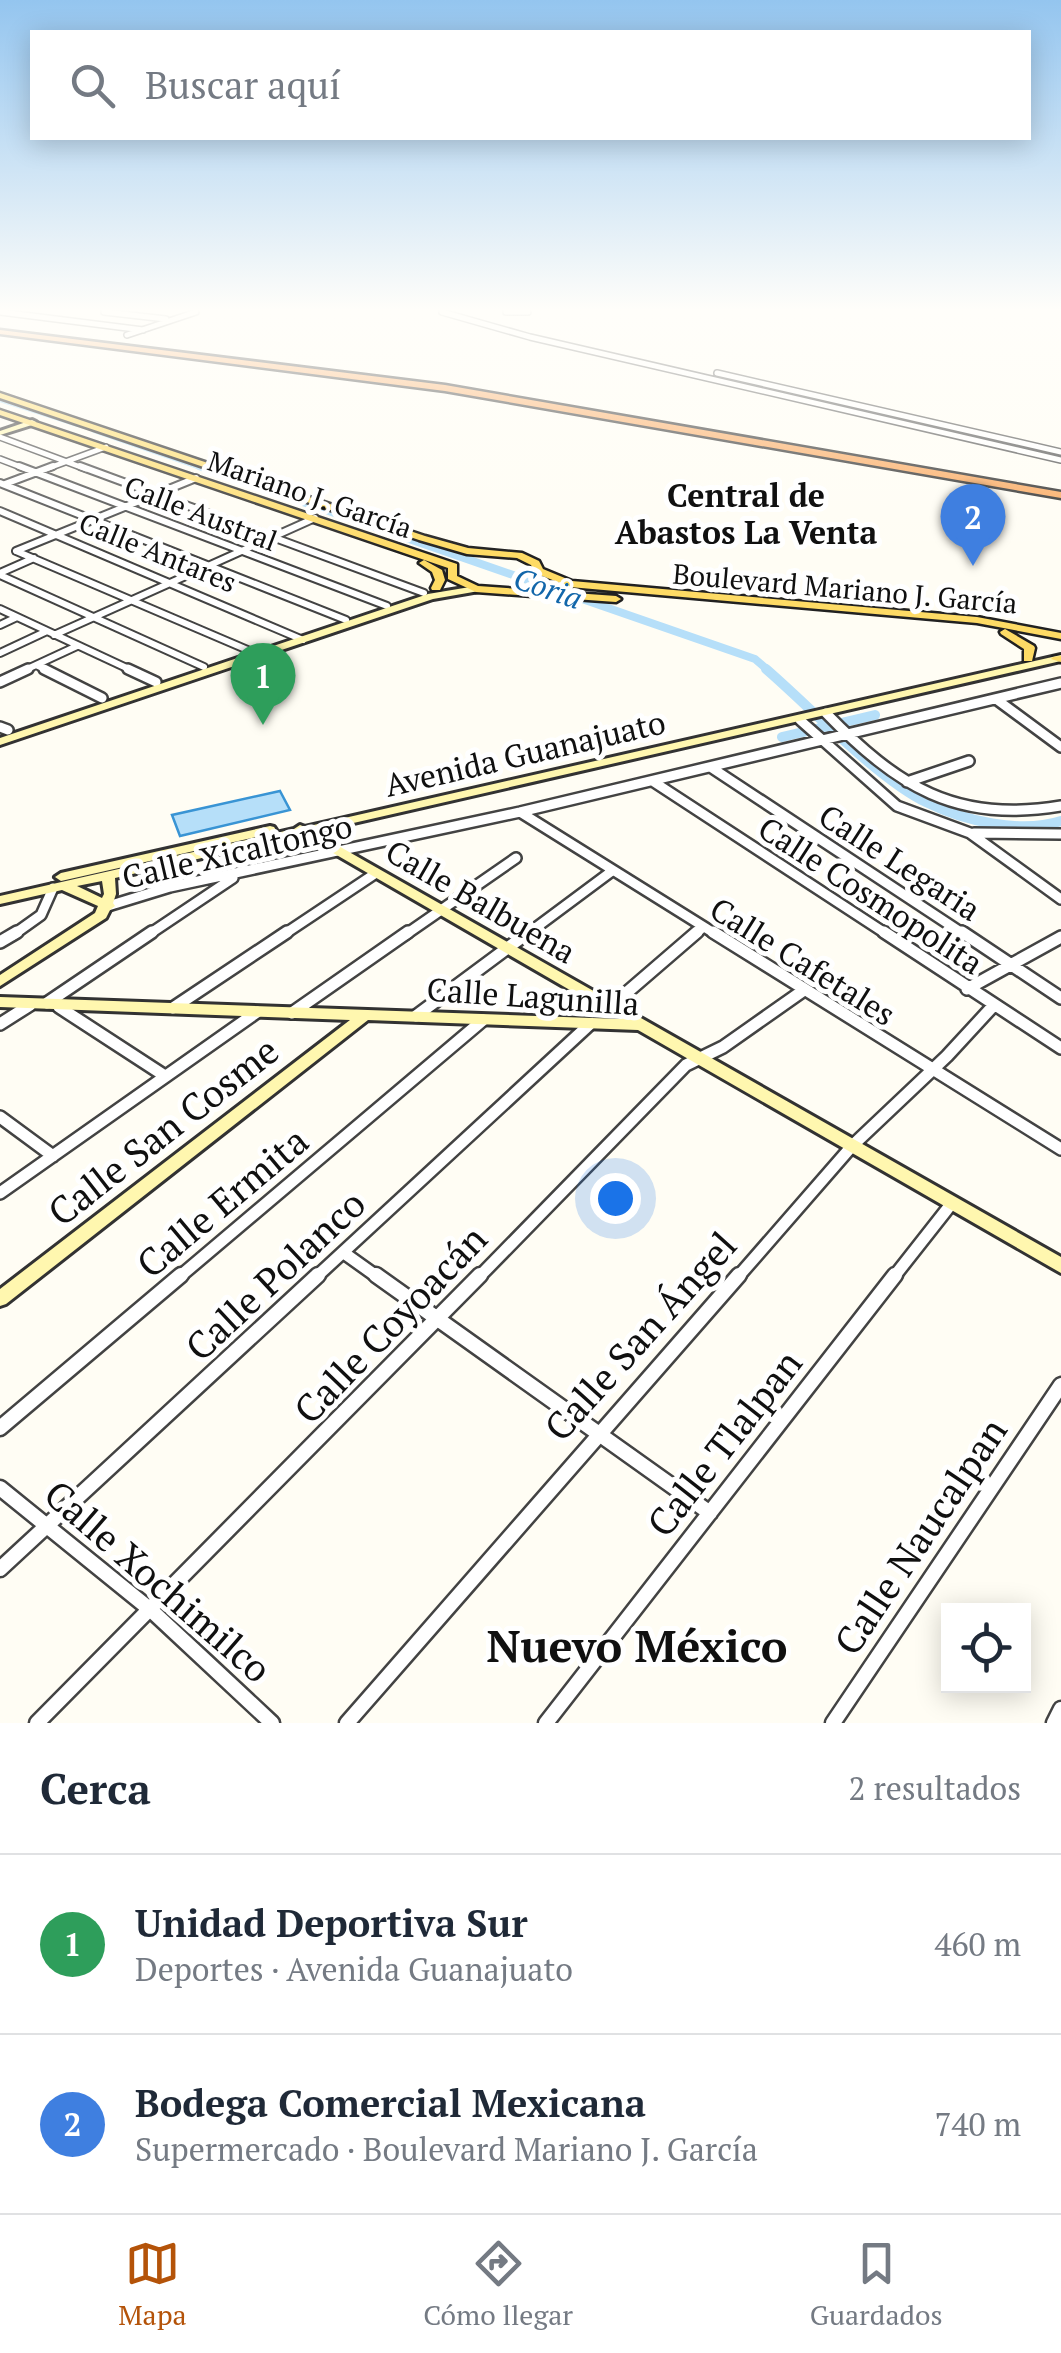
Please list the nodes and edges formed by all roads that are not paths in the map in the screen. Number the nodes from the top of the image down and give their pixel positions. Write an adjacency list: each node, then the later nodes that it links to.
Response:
1 (470, 392): 15 (highway)
2 (516, 392): 19 (highway)
3 (769, 392): 13 (street)
4 (805, 392): 11 (street)
5 (0, 395): 30 (main road, Boulevard Mariano J. García)
6 (0, 412): 7 (main road, Mariano J. García)
7 (32, 422): 8 (street); 10 (main road, Mariano J. García)
8 (0, 435): 14 (street)
9 (730, 443): 15 (highway)
10 (106, 446): 14 (street); 17 (main road, Mariano J. García)
11 (1061, 452)
12 (0, 459): 16 (street, Calle Austral)
13 (1061, 460)
14 (69, 461): 16 (street); 20 (street)
15 (865, 461): 21 (highway)
16 (38, 472): 18 (street); 22 (street, Calle Austral)
17 (196, 478): 20 (street); 24 (main road, Mariano J. García)
18 (2, 484): 25 (street)
19 (1061, 487)
20 (158, 494): 22 (street); 28 (street)
21 (1061, 496)
22 (130, 506): 25 (street); 29 (street, Calle Austral)
23 (0, 511): 27 (street, Calle Antares)
24 (315, 518): 26 (main road, Mariano J. García); 28 (street)
25 (93, 520): 27 (street); 32 (street)
26 (328, 522): 33 (main road, Mariano J. García); 39 (main road)
27 (56, 534): 31 (street); 36 (street, Calle Antares)
28 (273, 537): 29 (street); 39 (street)
29 (242, 551): 32 (street); 43 (street, Calle Austral)
30 (476, 554): 33 (main road); 34 (main road, Boulevard Mariano J. García)
31 (34, 558): 35 (street); 42 (street)
32 (209, 566): 36 (street); 47 (street)
33 (454, 568): 38 (main road, Mariano J. García); 39 (street)
34 (538, 573): 37 (main road); 51 (main road, Boulevard Mariano J. García)
35 (0, 574): 45 (street)
36 (172, 582): 42 (street); 52 (street, Calle Antares)
37 (517, 588): 38 (main road, Mariano J. García); 40 (main road, Mariano J. García)
38 (476, 589): 52 (street)
39 (430, 590): 43 (street)
40 (551, 593): 41 (main road, Mariano J. García)
41 (598, 598): 49 (main road, Boulevard Mariano J. García)
42 (131, 600): 45 (street); 54 (street)
43 (387, 606): 47 (street)
44 (0, 609): 46 (street)
45 (94, 616): 50 (street); 59 (street)
46 (17, 618): 48 (street); 50 (street)
47 (346, 620): 52 (street)
48 (0, 625)
49 (1005, 632): 56 (main road, Boulevard Mariano J. García); 57 (main road)
50 (50, 633): 53 (street); 55 (street)
51 (1061, 634)
52 (300, 637): 54 (street); 70 (street)
53 (77, 646): 58 (street); 61 (street)
54 (250, 651): 59 (street)
55 (0, 652)
56 (1060, 654): 57 (street, Avenida Guanajuato); 65 (street, Avenida Guanajuato)
57 (1028, 659): 65 (street, Avenida Guanajuato)
58 (36, 665): 60 (street); 63 (street)
59 (204, 667): 61 (street)
60 (0, 681)
61 (156, 682): 63 (street)
62 (1060, 685): 64 (street)
63 (102, 698): 67 (street)
64 (996, 699): 68 (street); 71 (street)
65 (825, 714): 66 (street, Avenida Guanajuato); 68 (street)
66 (804, 719): 69 (street); 78 (street, Avenida Guanajuato)
67 (3, 730)
68 (845, 733): 69 (street, Calle Xicaltongo); 75 (street)
69 (821, 739): 73 (street, Calle Xicaltongo); 79 (street)
70 (0, 742)
71 (1061, 747)
72 (969, 761): 75 (street)
73 (712, 768): 74 (street, Calle Xicaltongo); 97 (street, Calle Legaria)
74 (654, 782): 77 (street, Calle Xicaltongo); 99 (street, Calle Cosmopolita)
75 (906, 782): 76 (street)
76 (1061, 806)
77 (520, 812): 81 (street, Calle Xicaltongo); 83 (street, Calle Cafetales)
78 (298, 828): 81 (street, Calle Balbuena); 86 (street, Avenida Guanajuato); 88 (street, Avenida Guanajuato)
79 (970, 833): 80 (street); 89 (street)
80 (1061, 834)
81 (341, 852): 84 (street, Calle Balbuena); 85 (street, Calle Xicaltongo)
82 (516, 858): 92 (street)
83 (612, 871): 93 (street, Calle Cafetales); 96 (street)
84 (376, 873): 92 (street, Calle Balbuena); 106 (street)
85 (240, 874): 91 (street, Calle Xicaltongo); 104 (street)
86 (108, 876): 87 (street, Avenida Guanajuato); 91 (street)
87 (58, 887): 90 (street, Avenida Guanajuato); 91 (street); 95 (street)
88 (0, 892)
89 (1061, 899)
90 (0, 900)
91 (108, 906): 98 (street)
92 (440, 909): 96 (street, Calle Balbuena); 108 (street)
93 (702, 928): 100 (street, Calle Cafetales); 105 (street)
94 (1061, 937): 97 (street)
95 (0, 942)
96 (507, 948): 105 (street, Calle Balbuena); 110 (street)
97 (1012, 966): 99 (street); 101 (street, Calle Legaria)
98 (0, 981)
99 (967, 989): 103 (street, Calle Cosmopolita)
100 (804, 990): 116 (street, Calle Coyoacán); 117 (street, Calle Cafetales)
101 (1061, 998)
102 (0, 1002): 104 (street, Calle Lagunilla)
103 (994, 1005): 115 (street, Calle Cosmopolita); 117 (street, Calle San Ángel)
104 (44, 1006): 106 (street, Calle Lagunilla); 112 (street); 118 (street)
105 (610, 1006): 114 (street, Calle Balbuena)
106 (170, 1009): 107 (street, Calle Lagunilla)
107 (257, 1012): 108 (street, Calle Lagunilla); 118 (street)
108 (292, 1013): 109 (street, Calle Lagunilla)
109 (366, 1015): 110 (street, Calle Lagunilla); 127 (street, Calle San Cosme)
110 (416, 1016): 111 (street, Calle Lagunilla)
111 (483, 1020): 113 (street, Calle Lagunilla); 130 (street, Calle Ermita)
112 (0, 1024)
113 (590, 1024): 114 (street, Calle Lagunilla); 125 (street, Calle Polanco)
114 (642, 1025): 116 (street, Calle Lagunilla)
115 (1061, 1048)
116 (699, 1058): 120 (street, Calle Lagunilla); 128 (street, Calle Coyoacán)
117 (932, 1070): 120 (street, Calle San Ángel); 121 (street, Calle Cafetales)
118 (165, 1076): 122 (street)
119 (0, 1118): 122 (street)
120 (852, 1146): 124 (street, Calle Lagunilla); 131 (street, Calle San Ángel)
121 (1061, 1149)
122 (52, 1156): 123 (street)
123 (0, 1193)
124 (952, 1204): 126 (street, Calle Lagunilla); 133 (street, Calle Tlalpan)
125 (344, 1253): 128 (street); 134 (street, Calle Polanco)
126 (1061, 1266)
127 (0, 1298)
128 (436, 1319): 131 (street); 136 (street, Calle Coyoacán)
129 (1061, 1385): 142 (street, Calle Naucalpan)
130 (0, 1428)
131 (599, 1431): 133 (street); 140 (street, Calle San Ángel)
132 (0, 1488): 134 (street, Calle Xochimilco)
133 (710, 1514): 141 (street, Calle Tlalpan)
134 (46, 1526): 135 (street, Calle Polanco); 136 (street, Calle Xochimilco)
135 (0, 1569)
136 (152, 1611): 138 (street, Calle Coyoacán); 139 (street, Calle Xochimilco)
137 (1061, 1708): 143 (street)
138 (37, 1723)
139 (272, 1723)
140 (346, 1723)
141 (546, 1723)
142 (833, 1723)
143 (1054, 1723)

